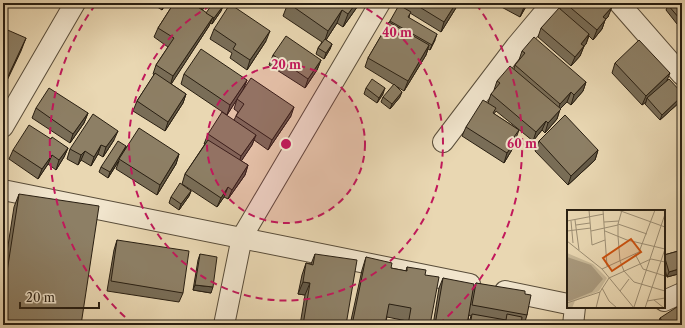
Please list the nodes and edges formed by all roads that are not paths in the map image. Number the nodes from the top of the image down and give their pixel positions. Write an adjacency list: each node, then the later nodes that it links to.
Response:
1 (75, 3): 6 (street)
2 (380, 3): 9 (street)
3 (552, 3): 7 (street)
4 (619, 3): 5 (street)
5 (682, 75)
6 (3, 127)
7 (443, 142)
8 (3, 190): 9 (street)
9 (242, 237): 12 (street); 14 (street)
10 (682, 293): 11 (street)
11 (665, 301)
12 (567, 304)
13 (575, 308): 15 (street)
14 (224, 325)
15 (572, 325)

